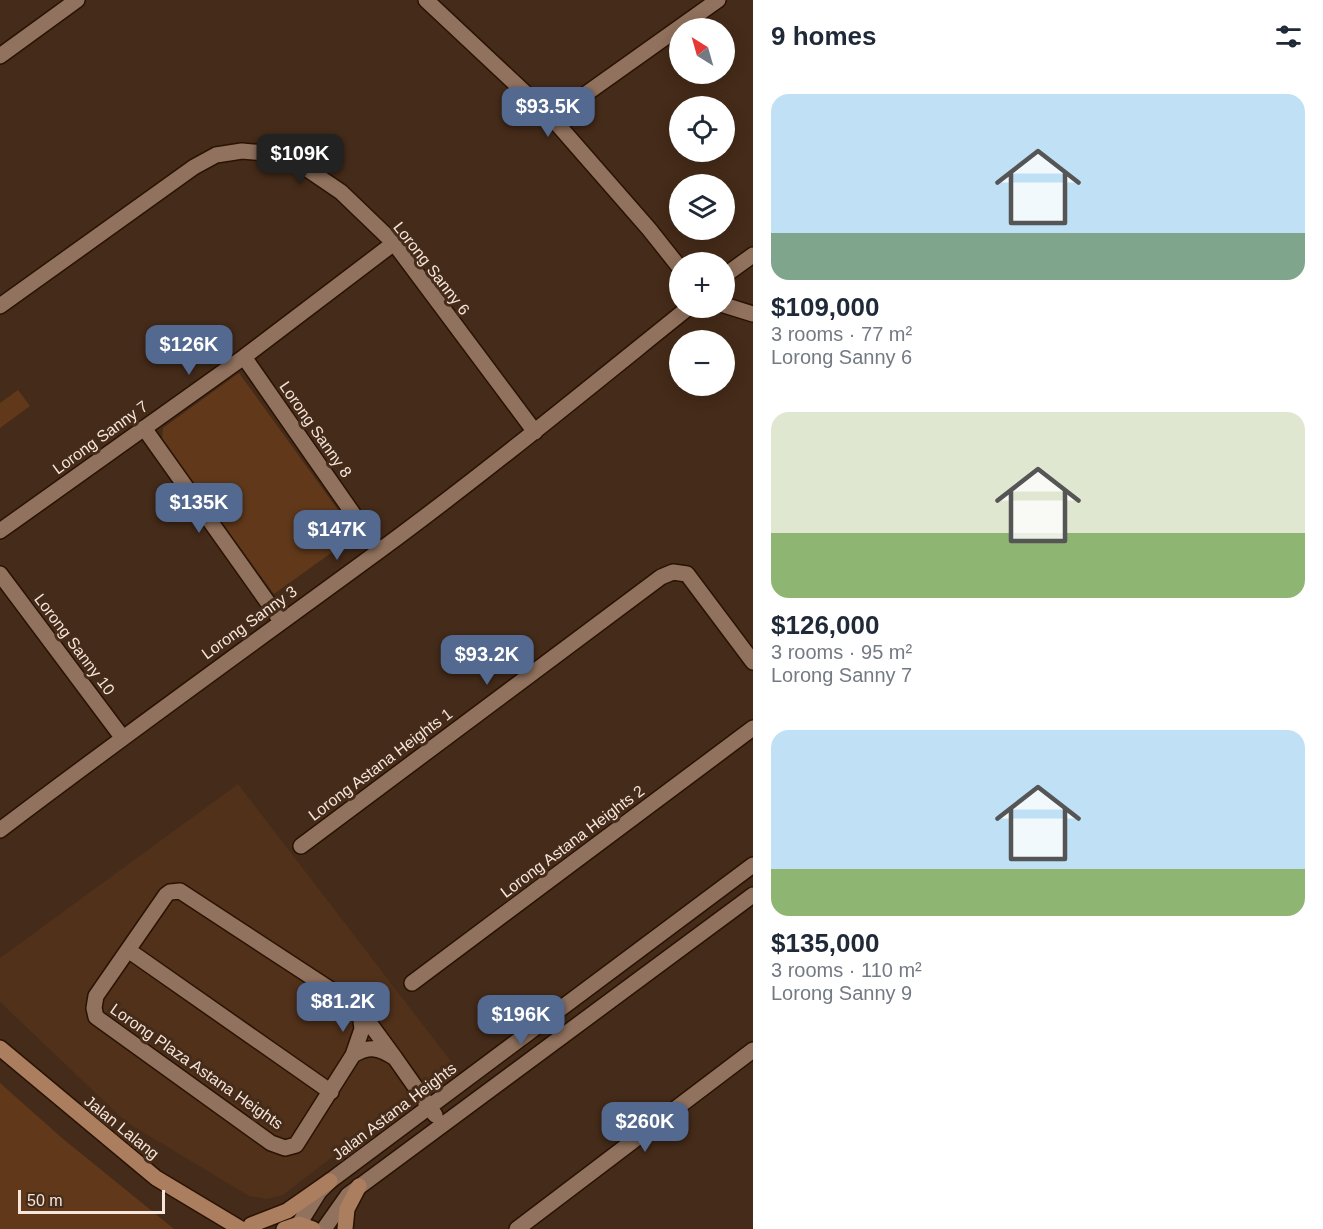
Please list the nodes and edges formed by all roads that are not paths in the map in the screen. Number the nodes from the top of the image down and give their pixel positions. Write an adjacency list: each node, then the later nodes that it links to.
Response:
1 (77, 0): 4 (street)
2 (426, 0): 5 (street)
3 (718, 0): 5 (street)
4 (0, 56)
5 (552, 118): 7 (street)
6 (394, 243): 10 (street, Lorong Sanny 6); 14 (street, Lorong Sanny 7); 16 (street, Lorong Sanny 6)
7 (669, 254)
8 (753, 255): 9 (street)
9 (735, 268)
10 (0, 306)
11 (735, 308): 12 (street)
12 (753, 314)
13 (676, 318): 16 (street, Lorong Sanny 3)
14 (244, 357): 15 (street, Lorong Sanny 7); 18 (street, Lorong Sanny 8)
15 (144, 428): 17 (street, Lorong Sanny 7); 20 (street)
16 (535, 432): 18 (street, Lorong Sanny 3)
17 (0, 531)
18 (379, 551): 20 (street, Lorong Sanny 3)
19 (0, 574): 23 (street, Lorong Sanny 10)
20 (281, 621): 23 (street, Lorong Sanny 3)
21 (753, 662): 25 (street, Lorong Astana Heights 1)
22 (753, 729): 29 (street, Lorong Astana Heights 2)
23 (122, 737): 24 (street, Lorong Sanny 3)
24 (0, 831)
25 (301, 846)
26 (753, 865): 36 (street, Jalan Astana Heights)
27 (753, 895): 37 (street)
28 (128, 950): 30 (street, Lorong Plaza Astana Heights); 35 (street); 35 (street, Lorong Plaza Astana Heights)
29 (412, 983)
30 (360, 1013): 33 (street, Lorong Plaza Astana Heights); 34 (street, Lorong Plaza Astana Heights)
31 (0, 1048): 40 (street, Jalan Lalang)
32 (753, 1050): 46 (street)
33 (353, 1055): 34 (street); 35 (street, Lorong Plaza Astana Heights)
34 (395, 1058): 36 (street, Lorong Plaza Astana Heights)
35 (331, 1092)
36 (429, 1107): 37 (street, Lorong Plaza Astana Heights); 38 (street, Jalan Astana Heights)
37 (442, 1125): 39 (street)
38 (330, 1181): 40 (street); 41 (street, Jalan Astana Heights)
39 (359, 1186): 44 (street); 45 (street)
40 (241, 1225): 42 (street, Jalan Lalang)
41 (306, 1227): 43 (street)
42 (275, 1229)
43 (284, 1229)
44 (324, 1229)
45 (345, 1229)
46 (517, 1229)

